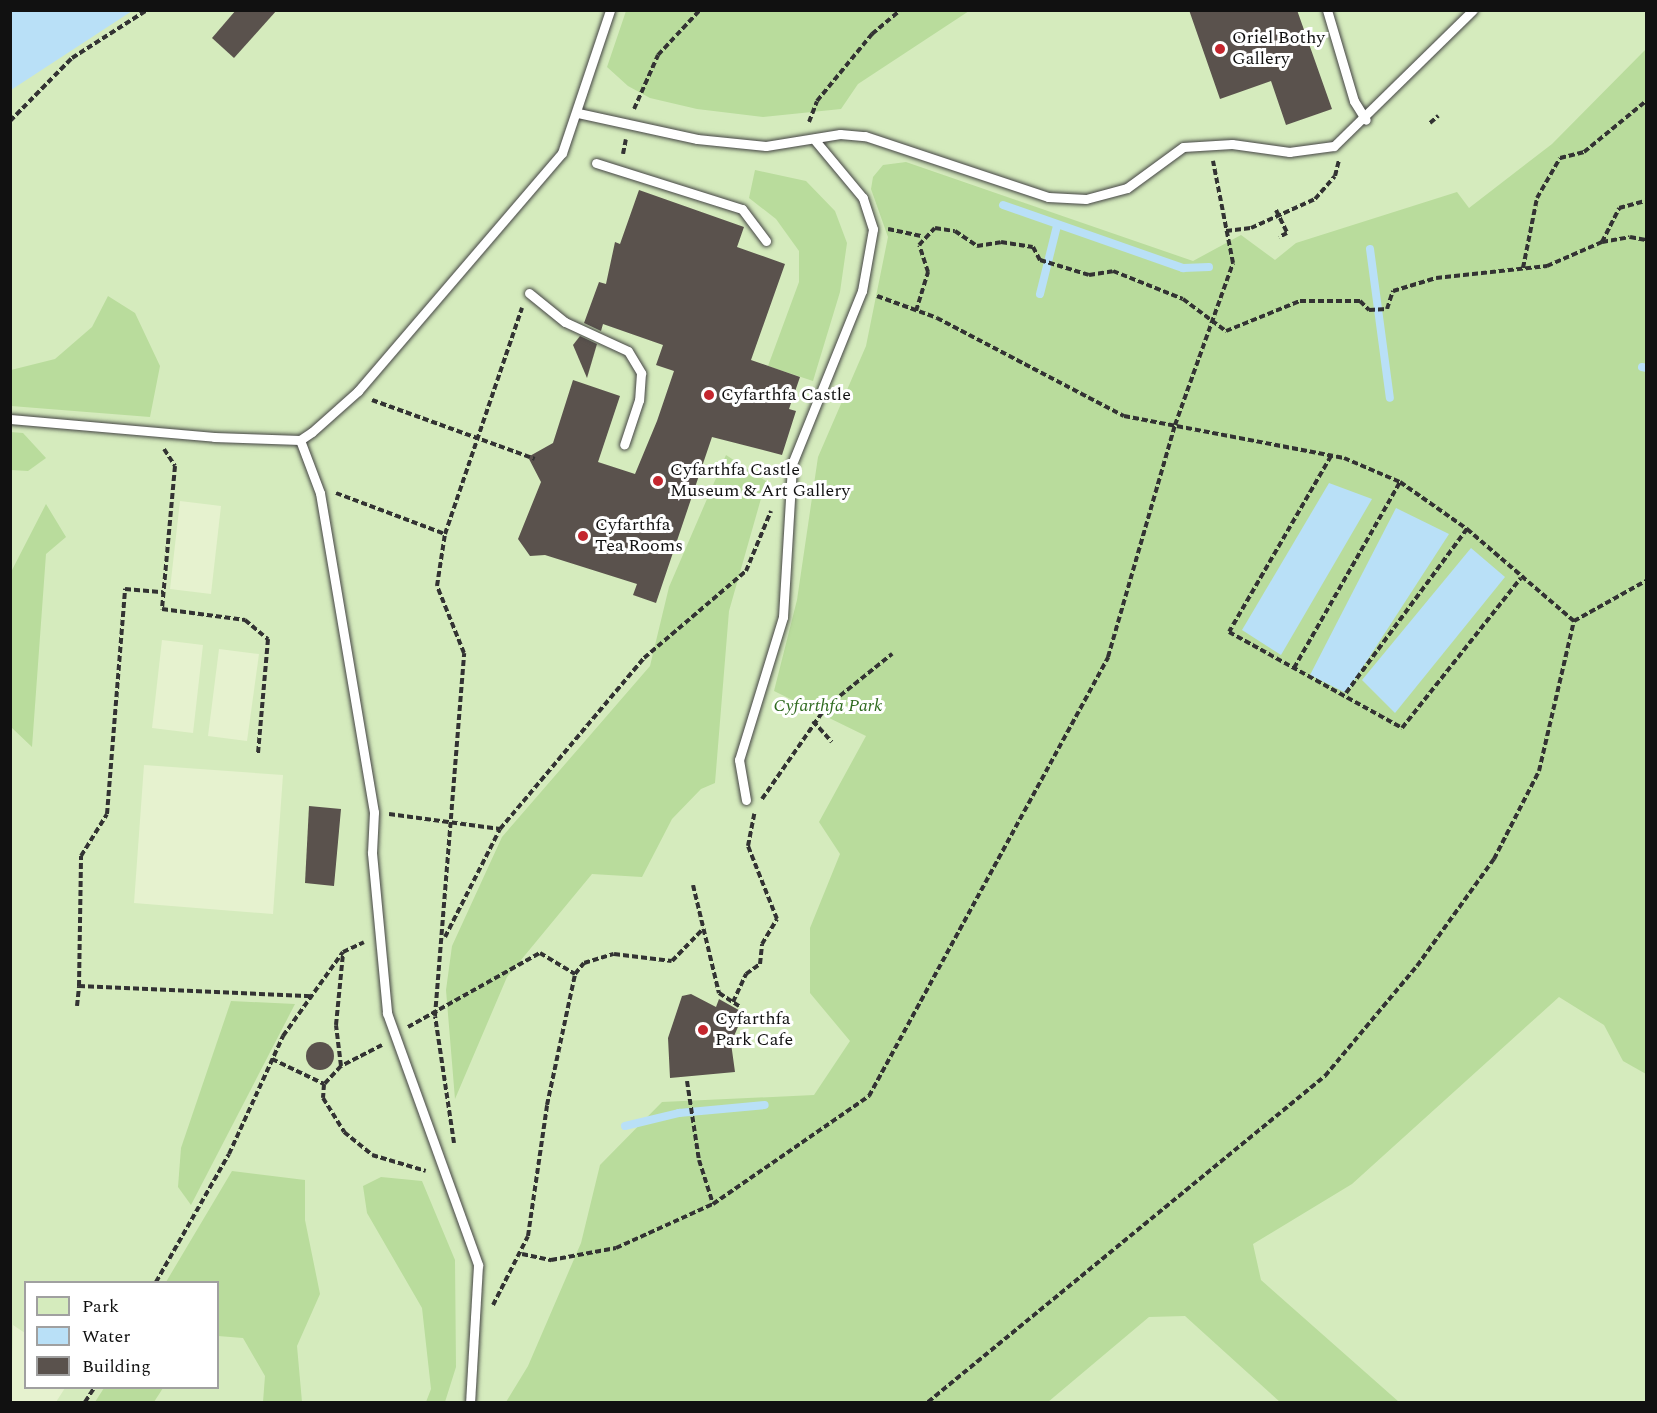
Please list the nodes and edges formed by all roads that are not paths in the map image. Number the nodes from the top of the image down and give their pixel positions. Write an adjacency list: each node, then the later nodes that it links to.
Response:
1 (610, 10): 4 (lane)
2 (1327, 10): 5 (lane)
3 (1473, 10): 5 (lane)
4 (578, 113): 6 (lane); 11 (lane)
5 (1365, 120): 6 (lane)
6 (814, 139): 13 (lane)
7 (596, 163): 8 (lane)
8 (766, 242)
9 (529, 293): 12 (lane)
10 (10, 418): 11 (lane)
11 (300, 440): 14 (lane)
12 (624, 445)
13 (746, 800)
14 (470, 1402)

